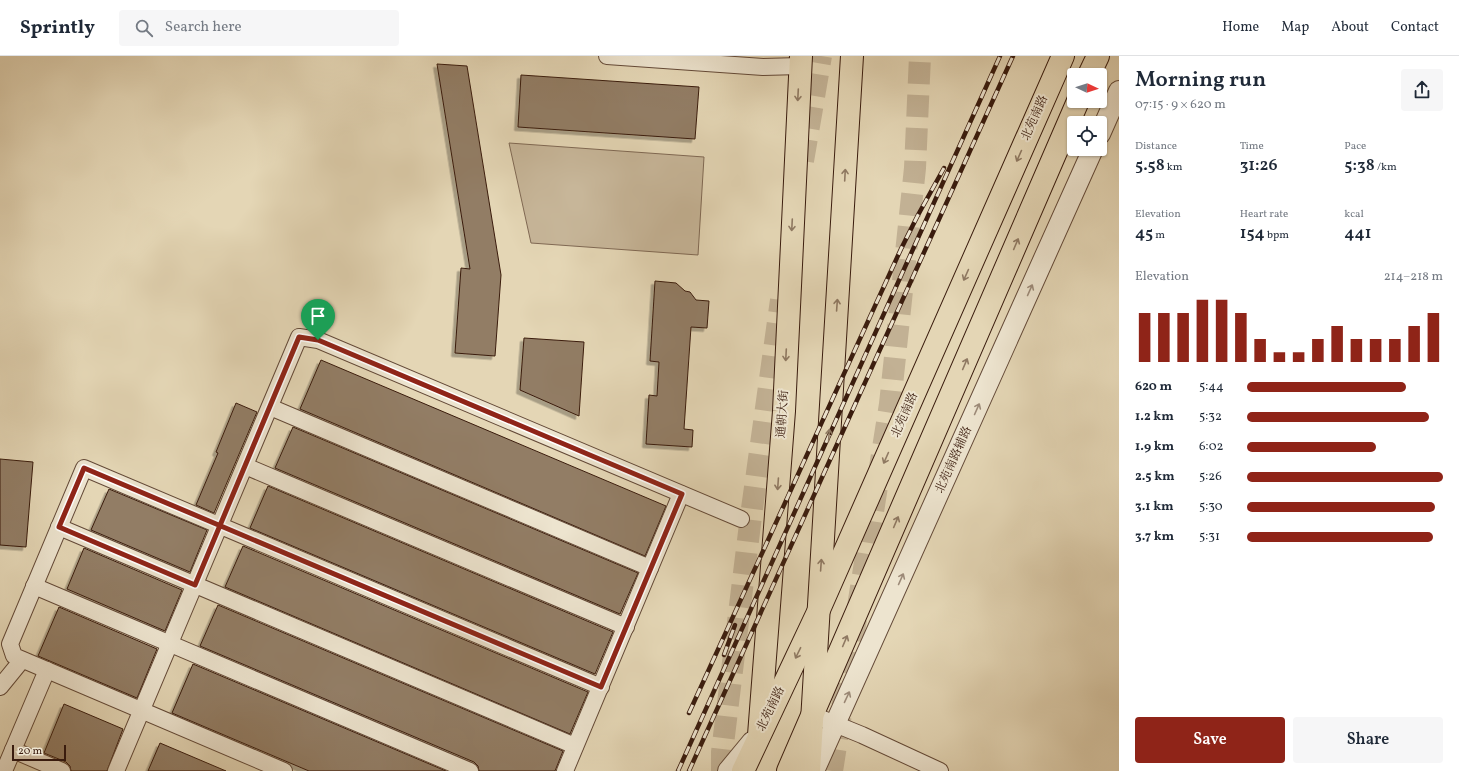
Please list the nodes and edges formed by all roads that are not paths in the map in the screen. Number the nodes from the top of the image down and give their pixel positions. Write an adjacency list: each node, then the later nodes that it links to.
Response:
1 (608, 56): 5 (street)
2 (852, 56): 20 (main road, one-way to 2)
3 (1063, 56): 20 (main road, 北苑南路, one-way to 20)
4 (1098, 56): 6 (main road)
5 (800, 61): 30 (main road, 通朝大街, one-way to 30)
6 (1093, 68)
7 (1119, 91): 9 (street)
8 (1075, 108): 28 (main road, one-way to 8)
9 (1107, 118)
10 (1090, 156): 29 (street, 北苑南路辅路, one-way to 10)
11 (270, 407): 12 (street); 13 (street); 17 (street)
12 (245, 466): 15 (street); 21 (street)
13 (682, 494): 14 (street); 17 (street)
14 (741, 519)
15 (220, 525): 16 (street); 18 (street); 26 (street)
16 (59, 527): 18 (street); 19 (street)
17 (650, 568): 21 (street)
18 (195, 585): 22 (street); 31 (street)
19 (34, 586): 22 (street); 23 (street)
20 (818, 612): 28 (main road); 30 (main road, 北苑南路, one-way to 30)
21 (626, 628): 26 (street)
22 (170, 644): 27 (street); 37 (street)
23 (22, 660): 24 (street); 25 (street)
24 (47, 670): 27 (street); 32 (street)
25 (0, 687)
26 (601, 687): 31 (street)
27 (142, 711): 35 (street); 36 (street)
28 (813, 715): 29 (street); 42 (main road); 43 (main road)
29 (835, 724): 44 (street, 北苑南路辅路); 45 (street)
30 (759, 733): 39 (street); 40 (main road, 北苑南路); 41 (main road, 通朝大街)
31 (575, 746): 38 (street)
32 (13, 750): 33 (street); 34 (street)
33 (4, 771)
34 (62, 771)
35 (116, 771)
36 (284, 771)
37 (470, 771)
38 (565, 771)
39 (728, 771)
40 (742, 771)
41 (755, 771)
42 (788, 771)
43 (809, 771)
44 (814, 771)
45 (940, 771)

